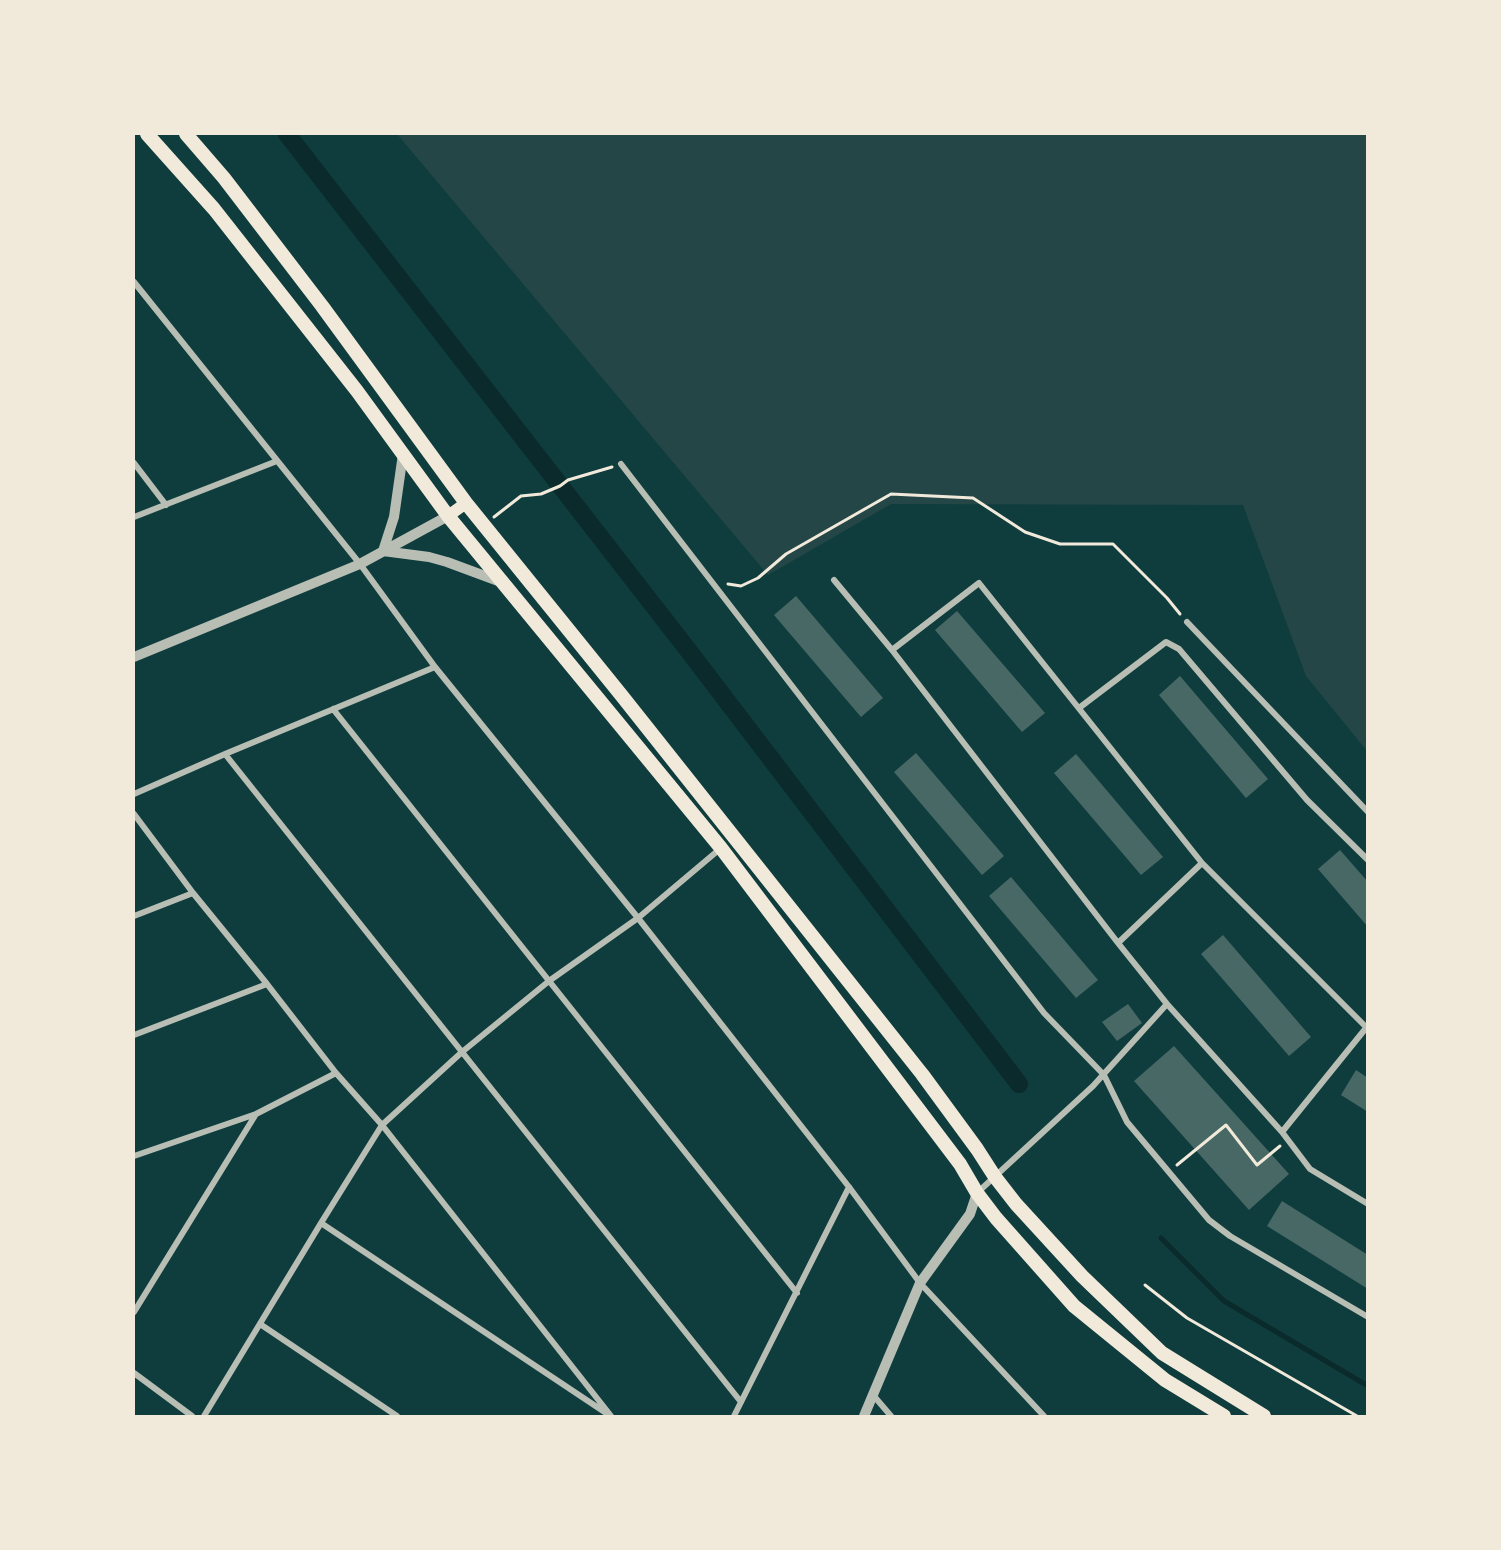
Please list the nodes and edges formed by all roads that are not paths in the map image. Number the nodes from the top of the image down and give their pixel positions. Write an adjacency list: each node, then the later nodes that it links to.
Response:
1 (147, 134): 4 (main road)
2 (186, 134): 8 (main road)
3 (134, 282): 5 (street)
4 (403, 454): 10 (main road); 12 (street)
5 (277, 461): 9 (street); 13 (street)
6 (134, 463): 9 (street)
7 (621, 464): 40 (street)
8 (466, 503): 10 (main road); 45 (main road)
9 (166, 505): 11 (street)
10 (448, 516): 12 (street); 15 (main road)
11 (134, 517)
12 (383, 551): 13 (street); 15 (street)
13 (360, 564): 18 (street); 19 (street)
14 (834, 580): 17 (street)
15 (503, 583): 26 (main road)
16 (1187, 622): 24 (street)
17 (892, 650): 20 (street); 32 (street)
18 (134, 657)
19 (435, 667): 21 (street); 31 (street)
20 (1079, 708): 27 (street); 28 (street)
21 (333, 710): 22 (street); 33 (street)
22 (225, 754): 23 (street); 38 (street)
23 (134, 794)
24 (1368, 812)
25 (134, 814): 29 (street)
26 (721, 848): 31 (street); 47 (main road)
27 (1368, 860)
28 (1202, 863): 32 (street); 36 (street)
29 (193, 893): 30 (street); 34 (street)
30 (134, 916)
31 (638, 918): 33 (street); 46 (street)
32 (1118, 943): 35 (street)
33 (549, 981): 38 (street); 51 (street)
34 (267, 984): 37 (street); 39 (street)
35 (1167, 1004): 40 (street); 43 (street)
36 (1367, 1029): 43 (street)
37 (134, 1035)
38 (462, 1052): 42 (street); 57 (street)
39 (336, 1073): 41 (street); 42 (street)
40 (1104, 1075): 45 (street); 53 (street)
41 (256, 1114): 44 (street); 52 (street)
42 (382, 1125): 49 (street); 61 (street)
43 (1282, 1132): 48 (street)
44 (134, 1156)
45 (995, 1177): 47 (street); 67 (main road)
46 (849, 1188): 50 (street); 51 (street)
47 (977, 1194): 50 (street); 66 (main road)
48 (1368, 1204)
49 (321, 1223): 54 (street); 61 (street)
50 (920, 1283): 56 (street); 65 (street)
51 (796, 1293): 57 (street)
52 (134, 1312)
53 (1368, 1317)
54 (260, 1324): 59 (street); 60 (street)
55 (134, 1373): 58 (street)
56 (873, 1395): 63 (street); 64 (street)
57 (741, 1402): 62 (street)
58 (192, 1416)
59 (204, 1416)
60 (397, 1416)
61 (611, 1416)
62 (734, 1416)
63 (864, 1416)
64 (891, 1416)
65 (1044, 1416)
66 (1224, 1416)
67 (1264, 1416)

